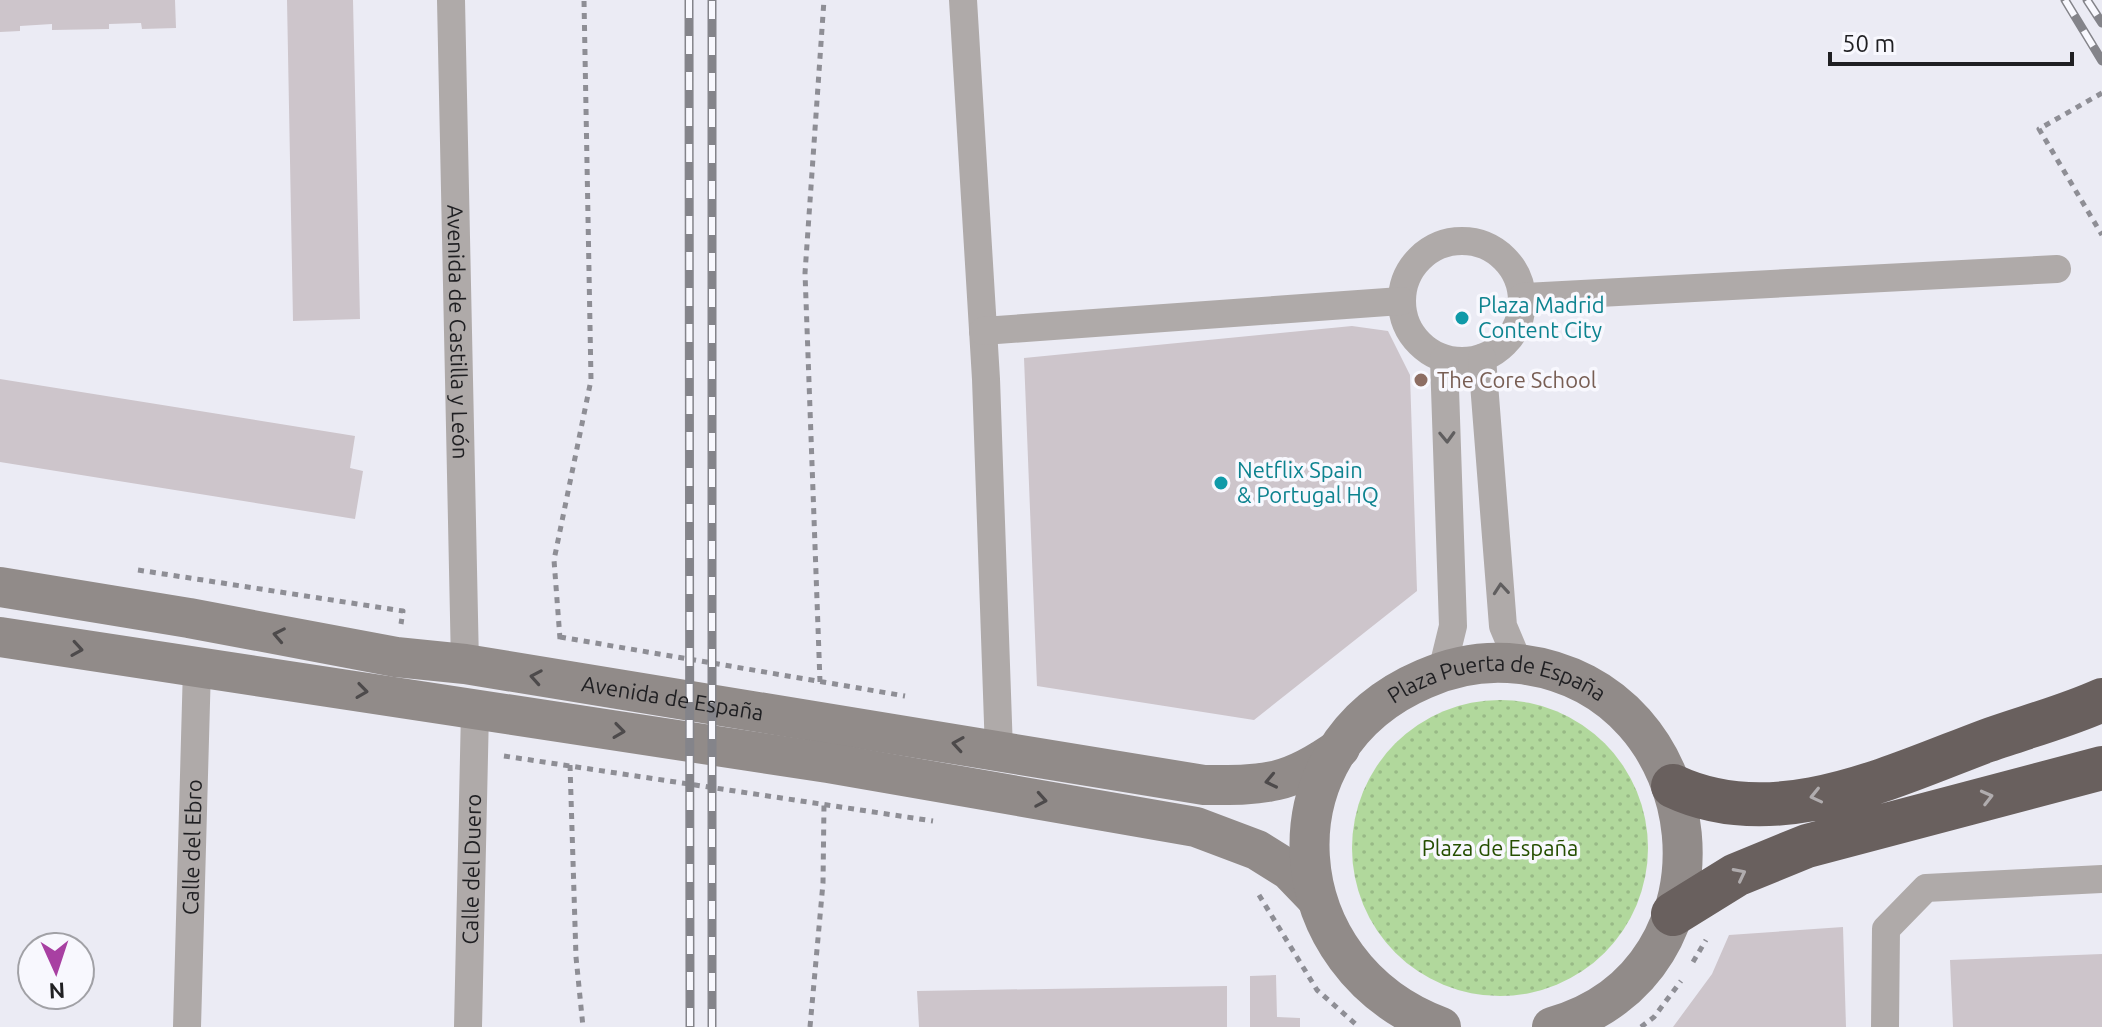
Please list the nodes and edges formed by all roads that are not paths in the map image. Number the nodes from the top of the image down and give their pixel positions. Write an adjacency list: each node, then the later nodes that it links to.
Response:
1 (451, 0): 11 (street, Avenida de Castilla y León)
2 (963, 0): 6 (street)
3 (2057, 269): 4 (street)
4 (1522, 297): 5 (street); 7 (street)
5 (1401, 301): 6 (street); 8 (street)
6 (983, 331): 19 (street)
7 (1482, 358): 8 (street); 12 (street, one-way to 7)
8 (1444, 359): 14 (street, one-way to 14)
9 (0, 587): 11 (street, Avenida de España, one-way to 9)
10 (0, 637): 13 (street, Avenida de España, one-way to 13)
11 (465, 664): 19 (street, Avenida de España, one-way to 11)
12 (1519, 664): 14 (street, Plaza Puerta de España); 22 (street, Plaza Puerta de España)
13 (197, 667): 16 (street, Avenida de España, one-way to 16); 26 (street, Calle del Ebro)
14 (1442, 671): 18 (street, Plaza Puerta de España)
15 (2102, 700): 21 (highway)
16 (475, 711): 24 (street, Avenida de España, one-way to 24); 27 (street, Calle del Duero)
17 (2102, 729): 21 (highway)
18 (1340, 748): 19 (street, Avenida de España, one-way to 19); 24 (street, Plaza Puerta de España)
19 (999, 751)
20 (2102, 768): 25 (highway, one-way to 20)
21 (1880, 781): 22 (highway, one-way to 22)
22 (1673, 786): 25 (street, Plaza Puerta de España)
23 (2102, 879): 30 (street)
24 (1315, 897): 28 (street, Plaza Puerta de España)
25 (1673, 914): 29 (street, Plaza Puerta de España)
26 (187, 1027)
27 (468, 1027)
28 (1441, 1027)
29 (1552, 1027)
30 (1885, 1027)

